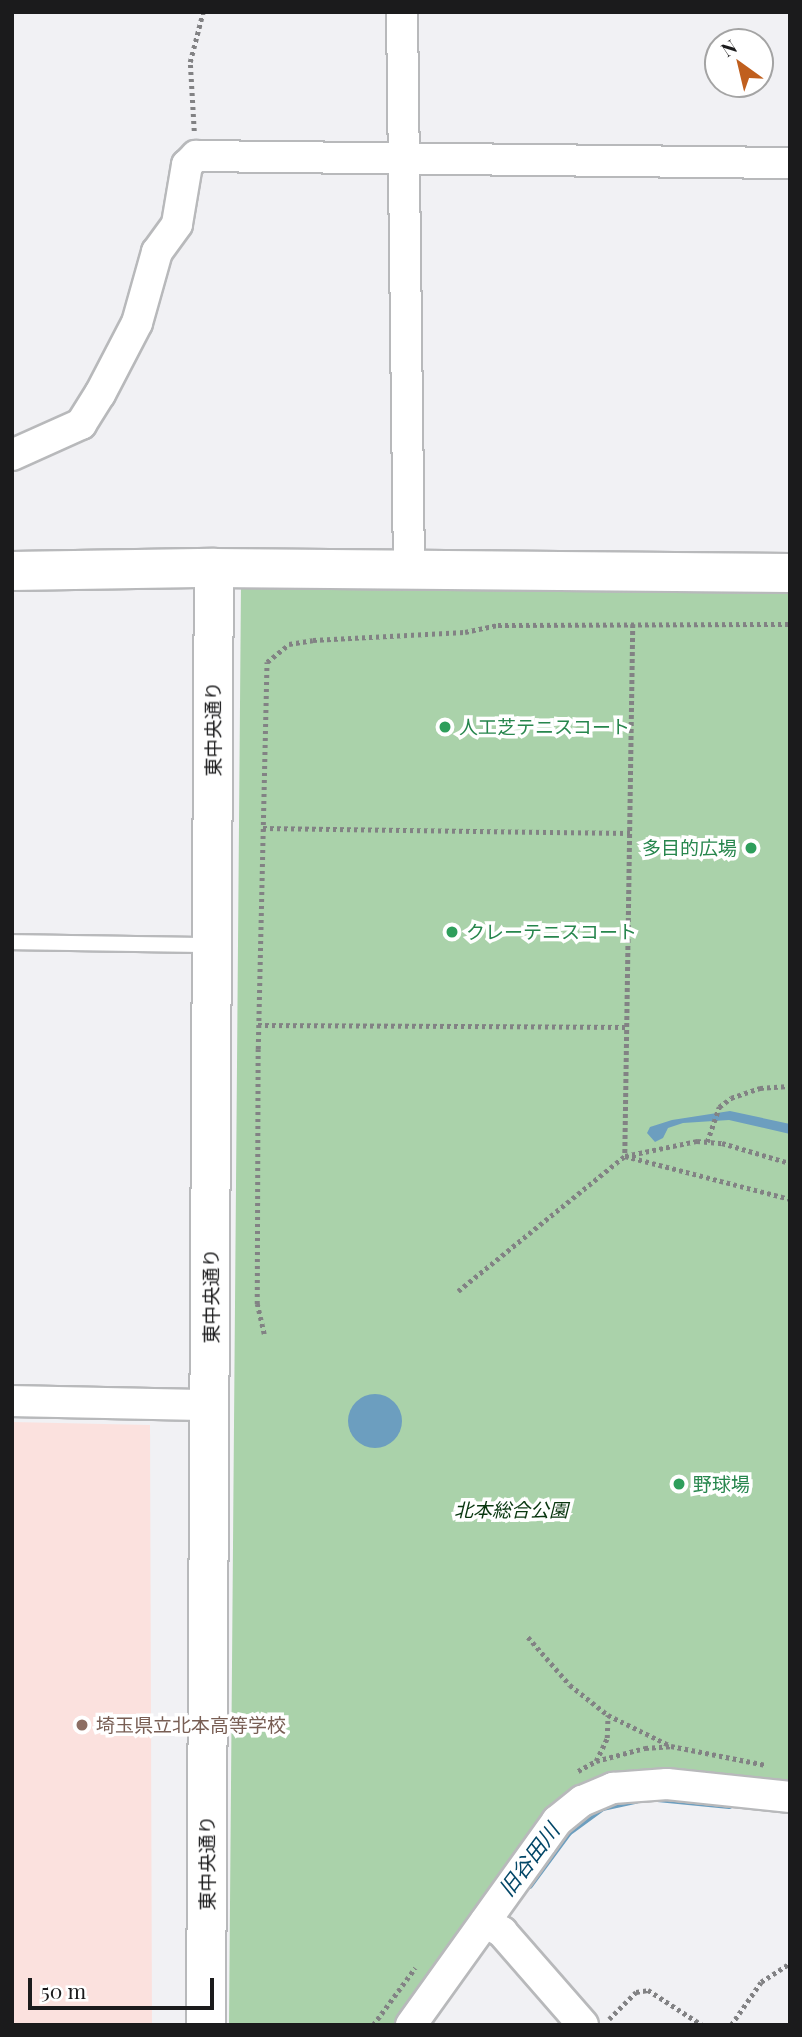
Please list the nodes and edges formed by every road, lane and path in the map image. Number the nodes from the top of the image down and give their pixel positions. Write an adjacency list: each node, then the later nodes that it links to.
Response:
1 (203, 12): 3 (path)
2 (402, 12): 4 (street)
3 (196, 156): 4 (street); 6 (street)
4 (402, 159): 5 (street); 8 (street)
5 (790, 163)
6 (12, 455)
7 (214, 568): 8 (street); 9 (street); 16 (street, 東中央通り)
8 (409, 570): 10 (street)
9 (12, 571)
10 (790, 573)
11 (633, 624): 12 (path); 13 (path); 14 (path)
12 (790, 624)
13 (263, 828): 14 (path); 17 (path)
14 (630, 832): 18 (path)
15 (12, 942): 16 (lane)
16 (212, 945): 27 (street, 東中央通り)
17 (258, 1025): 18 (path); 25 (path)
18 (627, 1027): 21 (path)
19 (790, 1086): 20 (path)
20 (707, 1142): 21 (path); 22 (path)
21 (625, 1156): 23 (path); 24 (path)
22 (790, 1163)
23 (790, 1199)
24 (458, 1291)
25 (264, 1334)
26 (12, 1401): 27 (street)
27 (210, 1405): 35 (street, 東中央通り)
28 (528, 1637): 29 (path)
29 (608, 1715): 30 (path); 31 (path)
30 (596, 1761)
31 (777, 1767)
32 (790, 1797): 33 (street)
33 (485, 1922): 36 (street); 37 (street)
34 (790, 1963): 40 (path)
35 (206, 2025)
36 (411, 2025)
37 (583, 2025)
38 (604, 2025): 39 (path)
39 (702, 2025)
40 (731, 2025)

